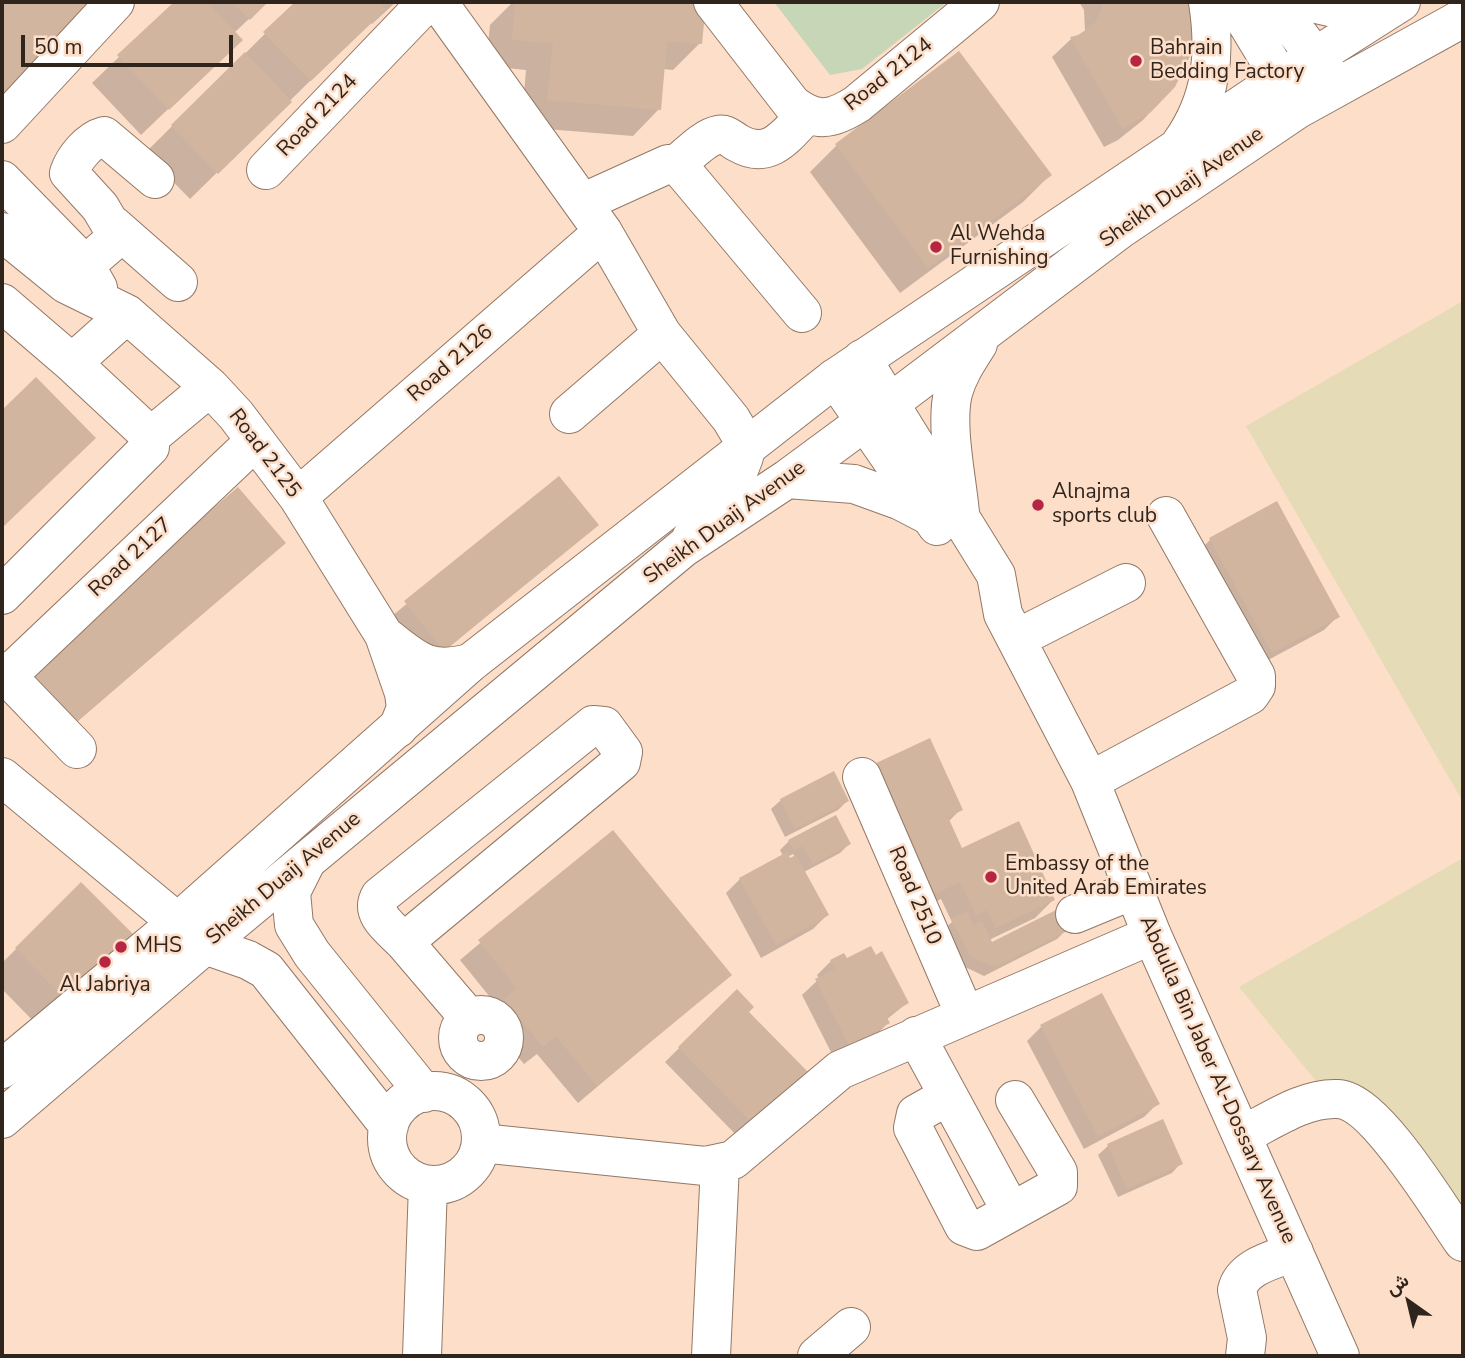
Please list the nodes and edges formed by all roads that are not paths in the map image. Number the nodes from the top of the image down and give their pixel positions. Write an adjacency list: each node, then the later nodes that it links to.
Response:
1 (115, 2): 15 (street)
2 (427, 2): 18 (street, Road 2124)
3 (438, 2): 21 (street)
4 (713, 2): 14 (street)
5 (980, 2): 14 (street, Road 2124)
6 (1208, 2): 16 (street)
7 (1234, 2): 13 (street)
8 (1274, 2): 12 (street)
9 (1311, 2): 10 (street)
10 (1397, 4): 12 (street, Sheikh Duaij Avenue)
11 (1463, 18): 12 (street, Sheikh Duaij Avenue)
12 (1326, 71): 13 (street, Sheikh Duaij Avenue)
13 (1289, 94): 16 (street, Sheikh Duaij Avenue); 29 (street, Sheikh Duaij Avenue)
14 (806, 115): 17 (street, Road 2126)
15 (2, 124)
16 (1177, 148): 32 (street, Sheikh Duaij Avenue)
17 (677, 164): 21 (street, Road 2126); 28 (street)
18 (266, 170)
19 (155, 179): 22 (street)
20 (2, 180): 24 (street, Road 2125)
21 (593, 218): 30 (street); 40 (street, Road 2126)
22 (113, 225): 24 (street); 25 (street)
23 (2, 232): 27 (street, Road 2125)
24 (85, 265): 27 (street, Road 2125)
25 (178, 282)
26 (2, 303): 31 (street)
27 (118, 309): 31 (street); 33 (street, Road 2125)
28 (802, 313)
29 (985, 332): 34 (street, Sheikh Duaij Avenue); 41 (street)
30 (662, 334): 35 (street); 38 (street)
31 (72, 363): 36 (street)
32 (848, 369): 34 (street, Abdulla Bin Jaber Al-Dossary Avenue); 38 (street, Sheikh Duaij Avenue)
33 (210, 387): 36 (street); 37 (street, Road 2125)
34 (878, 412): 39 (street, Sheikh Duaij Avenue); 41 (street, Abdulla Bin Jaber Al-Dossary Avenue)
35 (569, 414)
36 (149, 437): 45 (street)
37 (255, 441): 40 (street, Road 2125); 49 (street, Road 2127)
38 (747, 446): 43 (street); 48 (street, Sheikh Duaij Avenue)
39 (787, 479): 41 (street); 43 (street, Sheikh Duaij Avenue)
40 (298, 497): 47 (street, Road 2125)
41 (946, 515): 46 (street, Abdulla Bin Jaber Al-Dossary Avenue)
42 (1166, 516): 54 (street)
43 (683, 548): 55 (street, Sheikh Duaij Avenue)
44 (1126, 583): 46 (street)
45 (2, 595)
46 (1009, 626): 54 (street, Abdulla Bin Jaber Al-Dossary Avenue)
47 (384, 635): 48 (street, Road 2125); 50 (street, Road 2125)
48 (470, 663): 50 (street, Sheikh Duaij Avenue)
49 (4, 676): 51 (street, Road 2127)
50 (398, 728): 58 (street, Sheikh Duaij Avenue)
51 (77, 749)
52 (2, 777): 58 (street)
53 (862, 777): 64 (street, Road 2510)
54 (1090, 781): 56 (street, Abdulla Bin Jaber Al-Dossary Avenue)
55 (306, 862): 58 (street, Sheikh Duaij Avenue); 60 (street)
56 (1133, 890): 57 (street); 59 (street, Abdulla Bin Jaber Al-Dossary Avenue)
57 (1075, 914)
58 (191, 933): 62 (street); 67 (street, Sheikh Duaij Avenue); 70 (street, Sheikh Duaij Avenue)
59 (1152, 935): 64 (street); 72 (street, Abdulla Bin Jaber Al-Dossary Avenue)
60 (303, 940): 62 (street); 63 (street)
61 (404, 942): 61 (street); 68 (street)
62 (266, 970): 65 (street)
63 (351, 1002): 65 (street); 68 (street)
64 (965, 1015): 66 (street)
65 (315, 1030): 71 (street)
66 (916, 1036): 69 (street); 74 (street)
67 (2, 1069)
68 (436, 1093): 71 (street); 73 (street)
69 (1015, 1100)
70 (2, 1119)
71 (389, 1126): 75 (street)
72 (1243, 1135): 76 (street); 77 (street, Abdulla Bin Jaber Al-Dossary Avenue)
73 (481, 1143): 74 (street); 75 (street)
74 (720, 1165): 80 (street)
75 (428, 1185): 79 (street)
76 (1463, 1242)
77 (1294, 1252): 82 (street); 83 (street, Abdulla Bin Jaber Al-Dossary Avenue)
78 (851, 1327): 81 (street)
79 (422, 1356)
80 (710, 1356)
81 (817, 1356)
82 (1245, 1356)
83 (1339, 1356)

